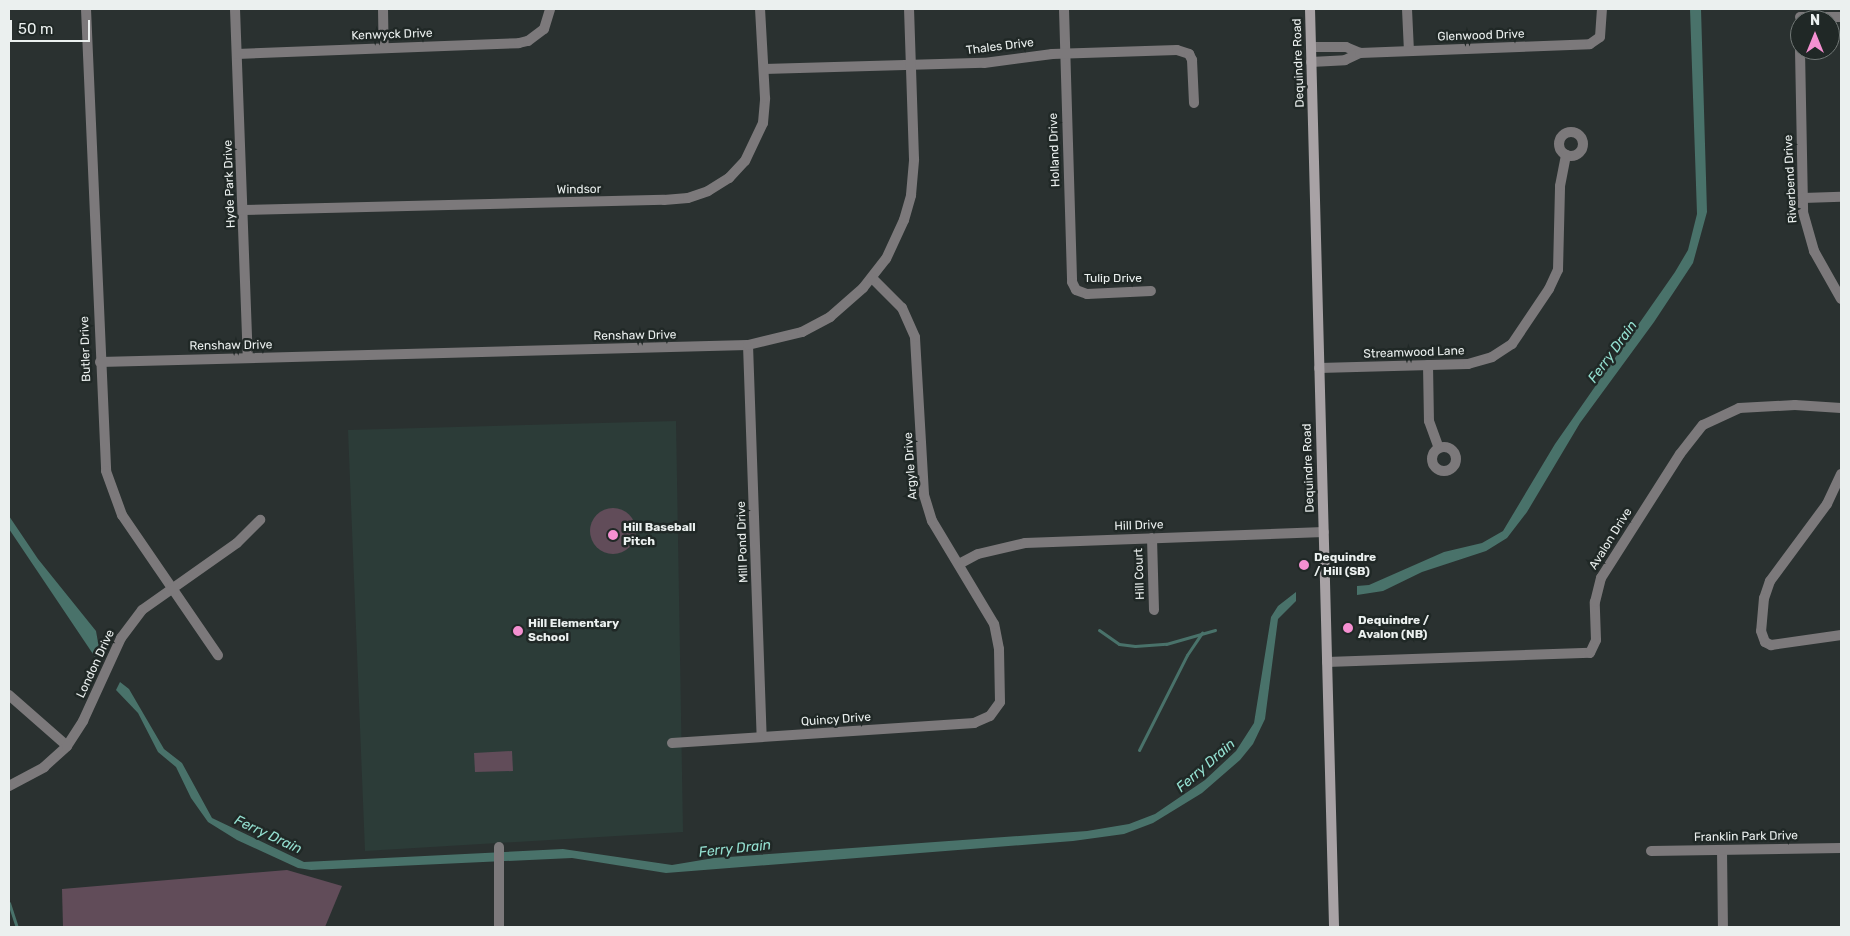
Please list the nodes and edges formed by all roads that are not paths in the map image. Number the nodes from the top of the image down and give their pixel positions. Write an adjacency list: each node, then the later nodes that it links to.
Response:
1 (86, 9): 32 (street, Butler Drive)
2 (235, 9): 16 (street, Hyde Park Drive)
3 (382, 9): 11 (street)
4 (550, 9): 11 (street, Kenwyck Drive)
5 (760, 9): 20 (street, Windsor)
6 (909, 9): 19 (street, Renshaw Drive)
7 (1064, 9): 14 (street, Holland Drive)
8 (1310, 9): 12 (main road, Dequindre Road)
9 (1408, 9): 13 (street)
10 (1602, 9): 13 (street, Glenwood Drive)
11 (384, 48): 16 (street, Kenwyck Drive)
12 (1311, 48): 15 (street, Glenwood Drive); 18 (main road, Dequindre Road)
13 (1409, 51): 15 (street, Glenwood Drive)
14 (1065, 53): 19 (street, Thales Drive); 21 (street, Thales Drive); 27 (street, Holland Drive)
15 (1360, 53): 18 (street, Glenwood Drive)
16 (237, 54): 25 (street, Hyde Park Drive)
17 (1800, 60): 24 (street, Riverbend Drive)
18 (1311, 62): 34 (main road, Dequindre Road)
19 (911, 65): 20 (street, Thales Drive); 26 (street, Renshaw Drive)
20 (764, 69): 25 (street, Windsor)
21 (1194, 103)
22 (1566, 155): 33 (street, Streamwood Lane)
23 (1841, 197): 24 (street)
24 (1803, 198): 29 (street, Riverbend Drive)
25 (243, 210): 31 (street, Hyde Park Drive)
26 (872, 278): 30 (street, Renshaw Drive); 41 (street, Argyle Drive)
27 (1076, 290): 28 (street, Tulip Drive)
28 (1151, 291)
29 (1841, 298)
30 (748, 346): 31 (street, Renshaw Drive); 49 (street, Mill Pond Drive)
31 (248, 358): 32 (street, Renshaw Drive)
32 (100, 362): 42 (street, Butler Drive)
33 (1428, 365): 34 (street, Streamwood Lane); 36 (street)
34 (1319, 368): 39 (main road, Dequindre Road)
35 (1841, 408): 46 (street, Avalon Drive)
36 (1439, 448)
37 (1841, 474): 44 (street)
38 (260, 520): 42 (street, London Drive)
39 (1324, 532): 40 (street, Hill Drive); 46 (main road, Dequindre Road)
40 (1152, 538): 41 (street, Hill Drive); 43 (street, Hill Court)
41 (958, 564): 48 (street, Argyle Drive)
42 (171, 588): 45 (street, Butler Drive); 51 (street, London Drive)
43 (1154, 610)
44 (1841, 635)
45 (218, 656)
46 (1327, 662): 58 (main road, Dequindre Road)
47 (9, 695): 51 (street)
48 (997, 708): 49 (street, Quincy Drive)
49 (762, 737): 50 (street, Quincy Drive)
50 (672, 743)
51 (67, 746): 52 (street, London Drive)
52 (9, 786)
53 (499, 848): 57 (street)
54 (1841, 848): 55 (street, Franklin Park Drive)
55 (1722, 850): 56 (street, Franklin Park Drive); 59 (street)
56 (1651, 851)
57 (499, 927)
58 (1334, 927)
59 (1723, 927)

